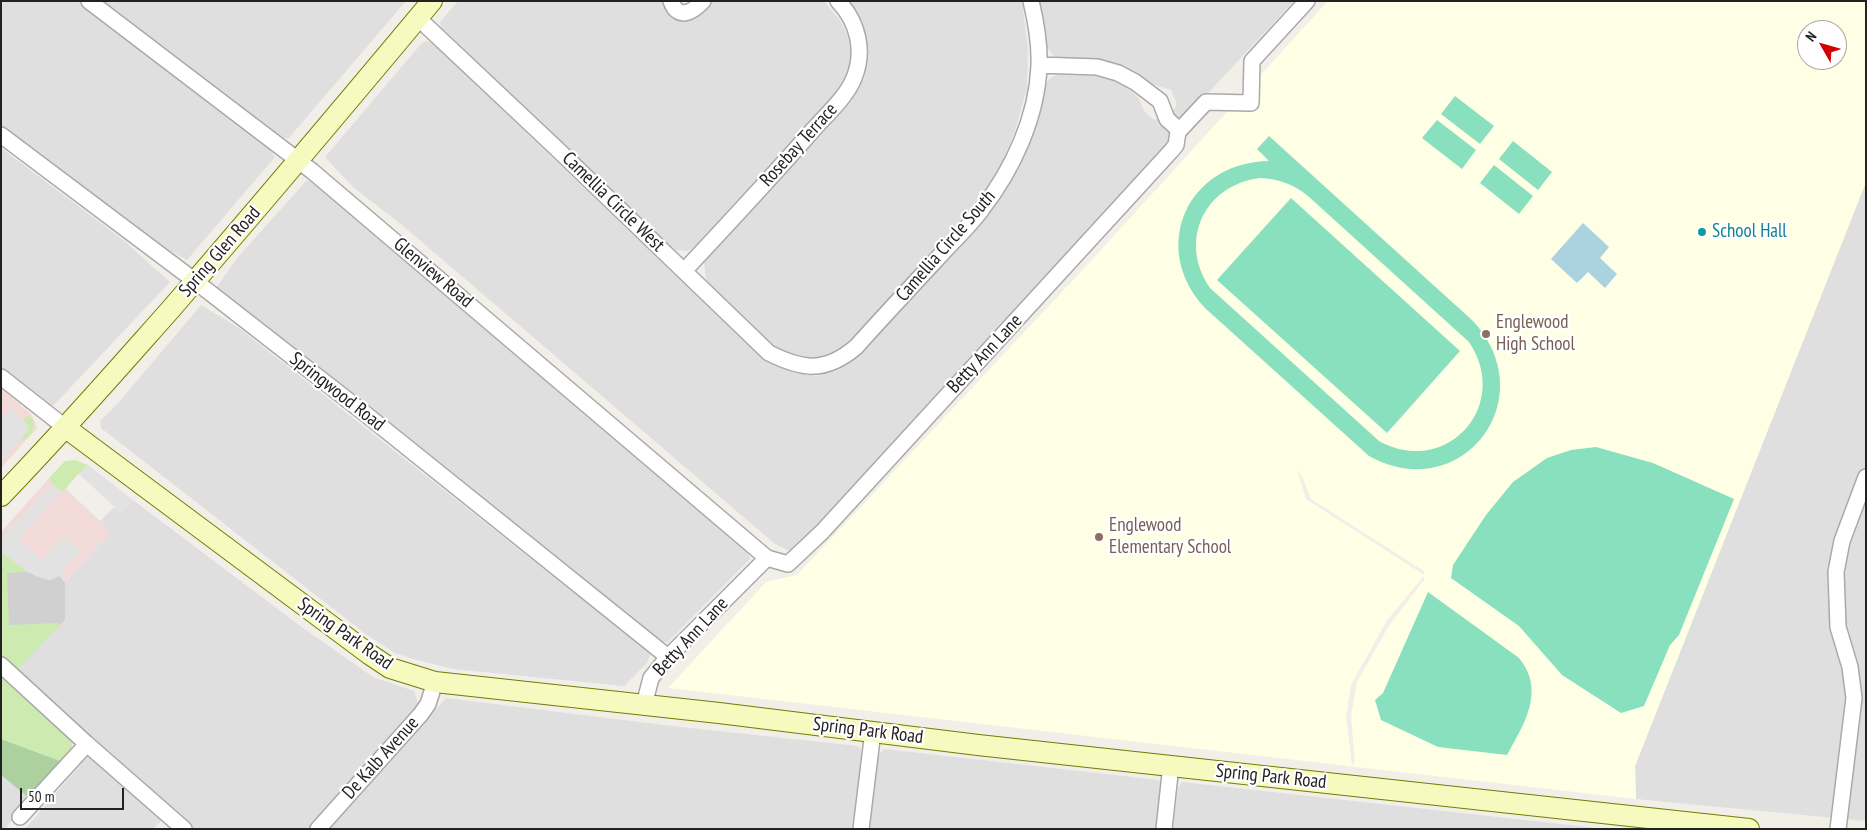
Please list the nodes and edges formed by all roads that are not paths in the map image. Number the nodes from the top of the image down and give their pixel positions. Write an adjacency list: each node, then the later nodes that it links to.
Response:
1 (89, 1): 12 (street, Glenview Road)
2 (432, 1): 8 (main road, Spring Glen Road)
3 (671, 1): 4 (street)
4 (704, 1)
5 (838, 1): 13 (street, Rosebay Terrace)
6 (1032, 1): 9 (street, Camellia Circle South)
7 (1307, 1): 10 (street, Betty Ann Lane)
8 (418, 18): 12 (main road, Spring Glen Road); 13 (street, Camellia Circle West)
9 (1039, 65): 10 (street); 15 (street, Camellia Circle South)
10 (1179, 130): 20 (street, Betty Ann Lane)
11 (1, 135): 14 (street, Springwood Road)
12 (298, 162): 14 (main road, Spring Glen Road); 20 (street, Glenview Road)
13 (684, 271): 15 (street, Camellia Circle West)
14 (195, 281): 17 (main road, Spring Glen Road); 21 (street, Springwood Road)
15 (817, 366)
16 (1, 377): 17 (street)
17 (66, 428): 19 (main road, Spring Glen Road); 24 (main road, Spring Park Road)
18 (1866, 477): 23 (street)
19 (1, 496)
20 (767, 558): 21 (street, Betty Ann Lane)
21 (668, 656): 25 (street, Betty Ann Lane)
22 (1, 665): 27 (street)
23 (1859, 681): 35 (street)
24 (434, 682): 25 (main road, Spring Park Road); 31 (street, De Kalb Avenue)
25 (644, 705): 26 (main road, Spring Park Road)
26 (873, 731): 28 (main road, Spring Park Road); 32 (street)
27 (87, 744): 29 (street); 30 (street)
28 (1171, 765): 33 (street); 34 (main road, Spring Park Road)
29 (20, 817)
30 (184, 829)
31 (318, 829)
32 (861, 829)
33 (1164, 829)
34 (1749, 829)
35 (1838, 829)

